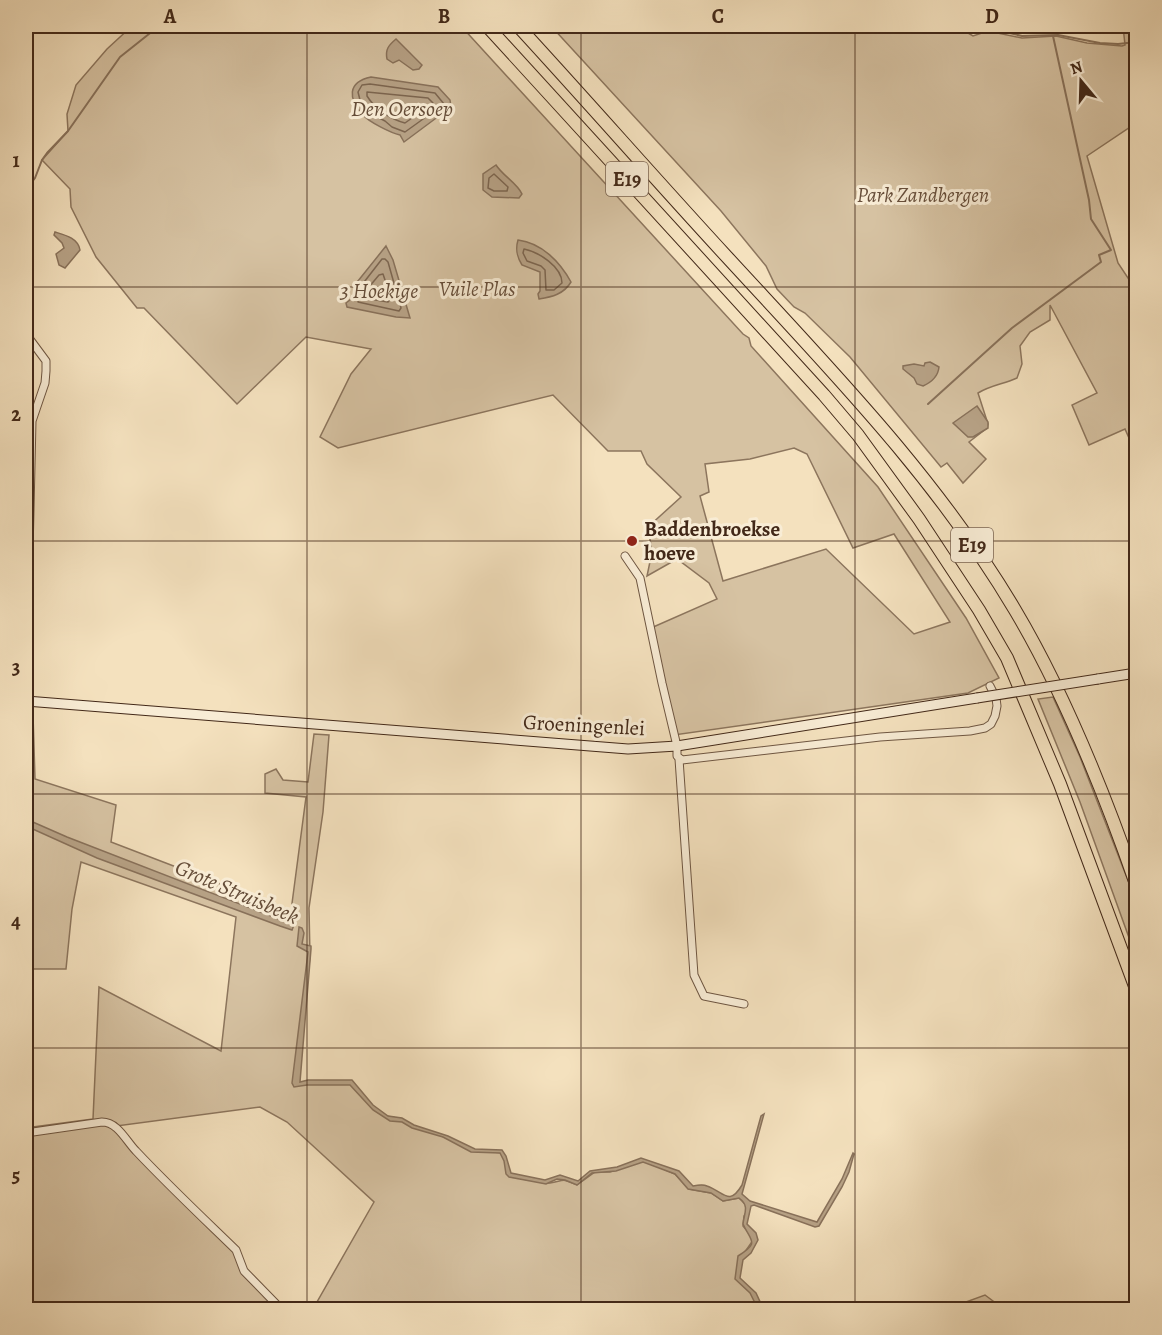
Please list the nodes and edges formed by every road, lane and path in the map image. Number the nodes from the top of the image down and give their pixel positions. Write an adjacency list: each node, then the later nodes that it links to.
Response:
1 (487, 26): 12 (highway, E19)
2 (518, 26): 11 (highway, E19)
3 (26, 334): 5 (street)
4 (625, 556): 9 (street)
5 (26, 612)
6 (1137, 673): 9 (street, Groeningenlei, bridge)
7 (990, 686): 10 (street)
8 (26, 701): 9 (street, Groeningenlei)
9 (677, 746): 10 (street)
10 (679, 759): 13 (street)
11 (1137, 884)
12 (1137, 989)
13 (744, 1004)
14 (26, 1133): 15 (street)
15 (282, 1310)

